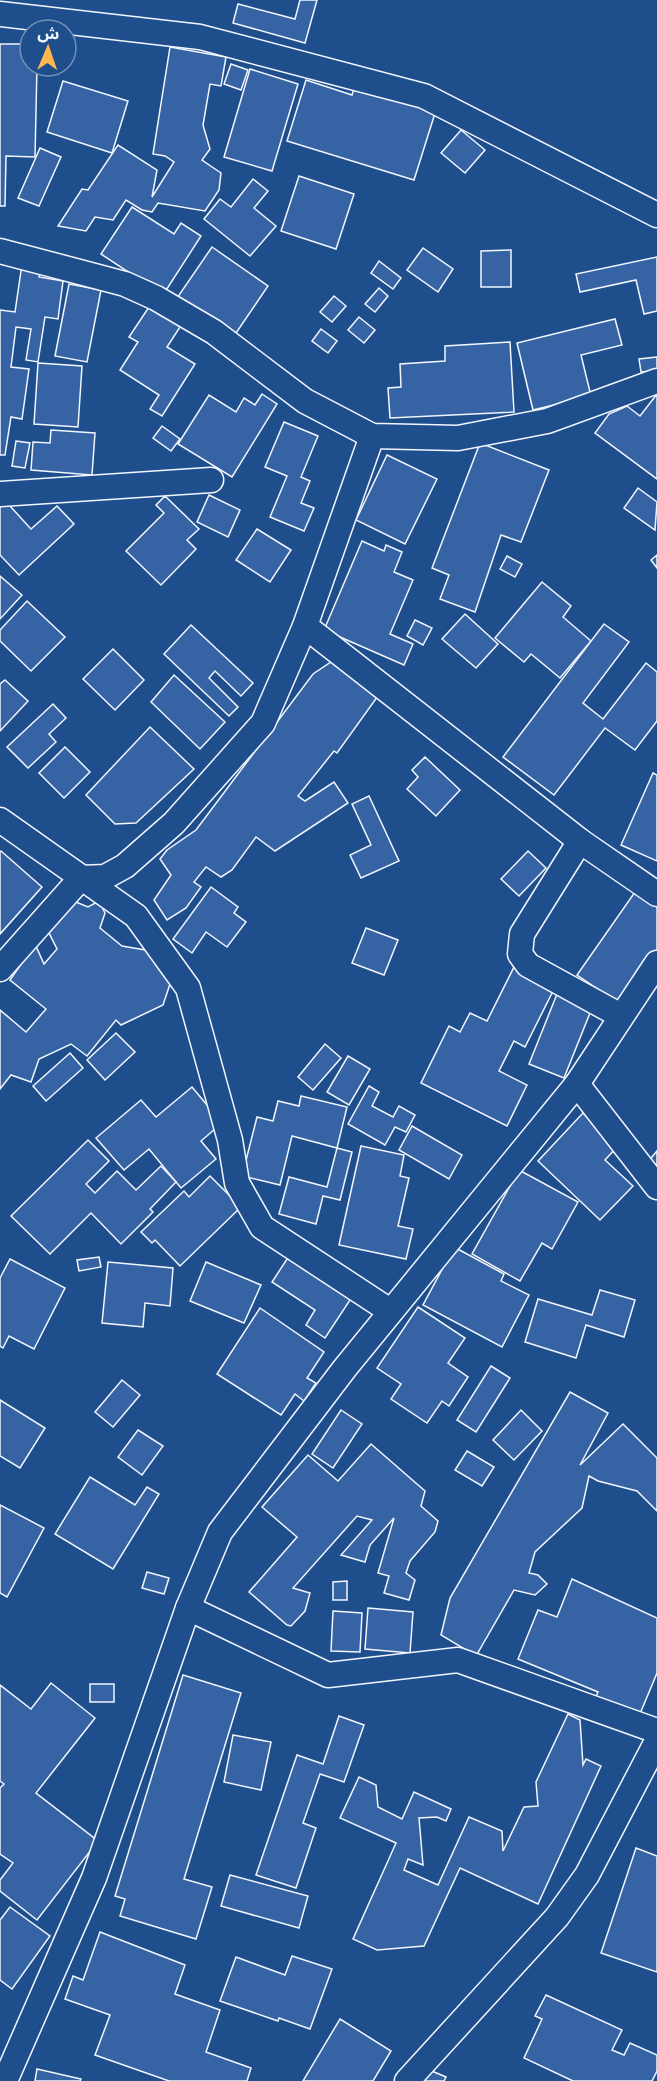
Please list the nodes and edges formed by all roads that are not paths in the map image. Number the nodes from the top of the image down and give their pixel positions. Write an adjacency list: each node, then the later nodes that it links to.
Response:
1 (0, 14): 2 (street)
2 (657, 215)
3 (0, 251): 5 (street)
4 (657, 381): 5 (street)
5 (372, 436): 8 (street)
6 (211, 480): 7 (street)
7 (0, 494)
8 (305, 626): 10 (street); 11 (street)
9 (0, 820): 11 (street)
10 (580, 841): 12 (street); 15 (street)
11 (81, 878): 14 (street); 18 (street)
12 (657, 894)
13 (657, 963): 15 (street)
14 (0, 969)
15 (621, 1016): 16 (street)
16 (577, 1084): 17 (street); 18 (street)
17 (657, 1187)
18 (390, 1311): 19 (street)
19 (188, 1608): 20 (street); 22 (street)
20 (657, 1731)
21 (657, 1741): 23 (street)
22 (5, 2081)
23 (407, 2081)

